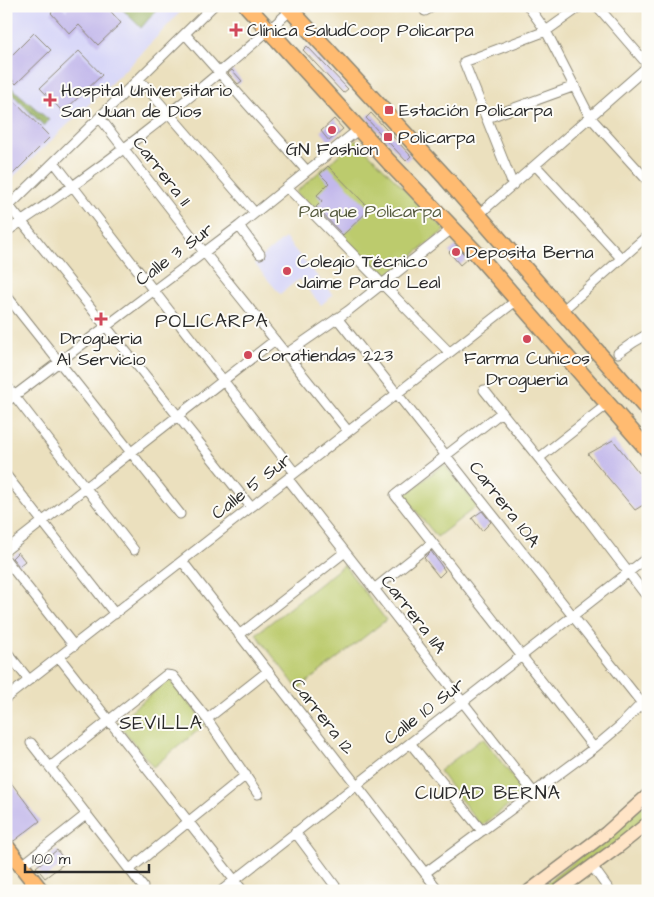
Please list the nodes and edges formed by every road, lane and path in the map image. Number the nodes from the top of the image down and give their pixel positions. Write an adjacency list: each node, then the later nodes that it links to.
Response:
1 (213, 6): 9 (street)
2 (247, 6): 7 (main road)
3 (528, 6): 8 (street)
4 (581, 6): 8 (street)
5 (597, 6): 10 (street)
6 (289, 8): 7 (street); 28 (main road)
7 (268, 30): 11 (street); 18 (main road)
8 (546, 31): 13 (street); 17 (street)
9 (185, 34): 11 (street); 12 (street)
10 (648, 66): 15 (street)
11 (220, 73): 14 (street); 22 (street)
12 (139, 79): 14 (street); 16 (street)
13 (575, 86): 15 (street); 17 (street)
14 (169, 114): 19 (street); 27 (street)
15 (590, 117): 21 (street); 23 (street)
16 (100, 118): 19 (street, Carrera 11); 20 (street)
17 (487, 118): 25 (street)
18 (359, 129): 22 (street, Calle 3 Sur); 31 (main road)
19 (124, 149): 24 (street); 34 (street, Carrera 11)
20 (54, 162): 24 (street); 29 (street)
21 (535, 165): 25 (street); 36 (street)
22 (307, 171): 26 (street, Calle 3 Sur)
23 (648, 181)
24 (72, 185): 29 (street); 38 (street)
25 (513, 185): 28 (street)
26 (287, 188): 27 (street, Calle 3 Sur); 37 (street)
27 (255, 213): 30 (street, Calle 3 Sur)
28 (478, 215): 41 (main road)
29 (22, 222): 32 (street); 43 (street)
30 (239, 226): 34 (street, Calle 3 Sur); 35 (street)
31 (453, 228): 37 (street); 40 (main road)
32 (6, 232)
33 (648, 235): 36 (street)
34 (204, 252): 38 (street, Calle 3 Sur); 45 (street, Carrera 11)
35 (260, 254)
36 (622, 258): 41 (street)
37 (382, 284): 42 (street); 46 (street)
38 (154, 290): 43 (street, Calle 3 Sur); 50 (street)
39 (6, 295): 49 (street)
40 (517, 300): 46 (street, Calle 5 Sur); 56 (main road)
41 (562, 310): 57 (main road)
42 (337, 318): 48 (street); 53 (street, Carrera 10A)
43 (106, 327): 49 (street, Calle 3 Sur); 59 (street)
44 (648, 334): 47 (street)
45 (274, 340): 48 (street, Carrera 11); 50 (street)
46 (449, 352): 53 (street, Calle 5 Sur)
47 (618, 353)
48 (286, 354): 60 (street, Carrera 11)
49 (59, 362): 54 (street, Calle 3 Sur); 62 (street)
50 (224, 380): 59 (street); 65 (street)
51 (6, 385): 54 (street)
52 (484, 390): 58 (street)
53 (396, 393): 60 (street, Calle 5 Sur); 63 (street, Carrera 10A)
54 (14, 396): 55 (street, Calle 3 Sur); 68 (street)
55 (6, 402)
56 (608, 403): 61 (main road); 64 (street)
57 (648, 410)
58 (502, 412): 63 (street); 64 (street)
59 (178, 416): 62 (street); 69 (street)
60 (348, 431): 65 (street, Calle 5 Sur)
61 (648, 450)
62 (131, 452): 68 (street); 70 (street)
63 (446, 456): 72 (street); 83 (street, Carrera 10A)
64 (539, 458): 79 (street)
65 (295, 472): 67 (street, Calle 5 Sur)
66 (6, 475): 71 (street)
67 (288, 479): 69 (street, Calle 5 Sur); 75 (street, Carrera 11A)
68 (86, 488): 71 (street); 74 (street)
69 (251, 507): 78 (street, Calle 5 Sur)
70 (180, 514)
71 (43, 522): 73 (street); 82 (street)
72 (432, 543): 80 (street); 87 (street)
73 (6, 550)
74 (134, 550)
75 (345, 552): 80 (street, Carrera 11A); 84 (street)
76 (648, 557): 79 (street, Calle 10 Sur)
77 (6, 560): 85 (street)
78 (182, 561): 82 (street, Calle 5 Sur); 84 (street, Carrera 12)
79 (628, 572): 81 (street); 83 (street, Calle 10 Sur)
80 (374, 589): 92 (street, Carrera 11A)
81 (648, 598)
82 (115, 614): 85 (street, Calle 5 Sur)
83 (572, 615): 87 (street, Calle 10 Sur); 93 (street, Carrera 10A)
84 (239, 635): 89 (street, Carrera 12)
85 (74, 646): 88 (street, Calle 5 Sur)
86 (6, 652): 90 (street)
87 (521, 655): 92 (street, Calle 10 Sur); 98 (street)
88 (59, 657): 90 (street, Calle 5 Sur); 95 (street)
89 (268, 672): 94 (street); 101 (street, Carrera 12)
90 (29, 680): 91 (street, Calle 5 Sur)
91 (6, 698)
92 (462, 702): 97 (street, Calle 10 Sur); 103 (street, Carrera 11A)
93 (646, 704): 98 (street)
94 (207, 719): 95 (street); 100 (street)
95 (108, 720): 99 (street); 106 (street)
96 (31, 743): 99 (street)
97 (410, 743): 101 (street, Calle 10 Sur); 108 (street)
98 (594, 748): 103 (street)
99 (50, 767): 105 (street)
100 (246, 774): 102 (street); 106 (street)
101 (356, 785): 109 (street, Calle 10 Sur); 114 (street, Carrera 12)
102 (258, 794)
103 (534, 794): 108 (street)
104 (648, 795): 122 (main road)
105 (87, 814): 111 (street); 113 (street)
106 (189, 822): 113 (street); 115 (street)
107 (647, 824): 112 (main road)
108 (482, 831): 114 (street)
109 (295, 832): 115 (street, Calle 10 Sur); 120 (street)
110 (6, 846): 111 (main road)
111 (21, 866): 117 (main road)
112 (592, 866): 123 (main road); 124 (street)
113 (130, 869): 116 (street)
114 (425, 873): 121 (street, Carrera 12)
115 (234, 880): 118 (street, Calle 10 Sur); 119 (street)
116 (144, 887)
117 (41, 891)
118 (220, 891)
119 (243, 891)
120 (339, 891)
121 (439, 891)
122 (529, 891)
123 (558, 891)
124 (610, 891)

